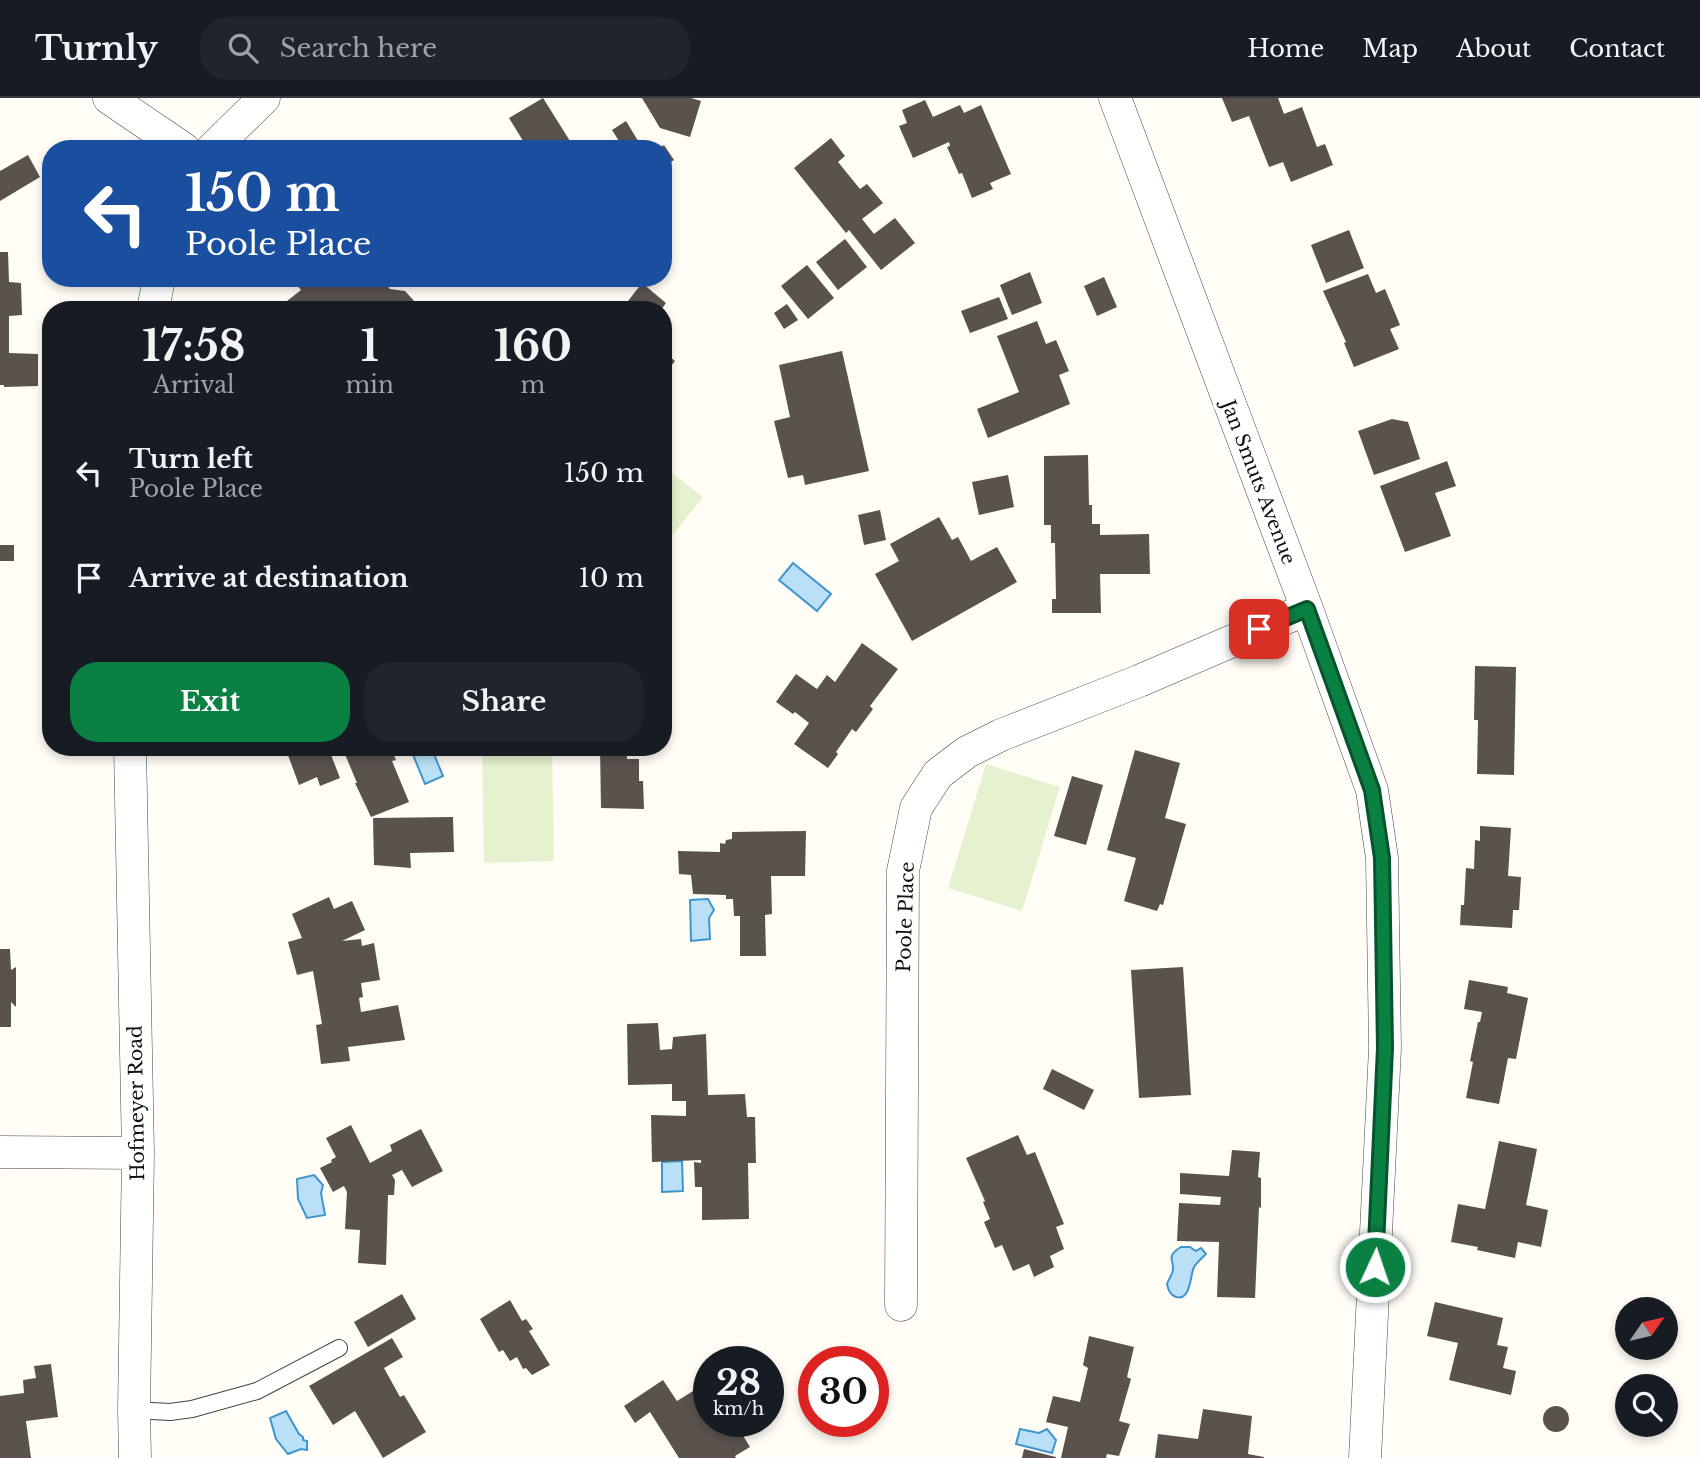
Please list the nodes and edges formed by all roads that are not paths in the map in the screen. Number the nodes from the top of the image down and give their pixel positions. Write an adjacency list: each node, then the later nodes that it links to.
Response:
1 (109, 98): 4 (street)
2 (264, 98): 5 (street)
3 (1115, 98): 6 (street, Jan Smuts Avenue)
4 (171, 140)
5 (221, 140)
6 (1307, 609): 10 (street, Poole Place); 14 (street, Jan Smuts Avenue)
7 (130, 756): 9 (street, Hofmeyer Road)
8 (0, 1152): 9 (street)
9 (138, 1153): 12 (street, Hofmeyer Road)
10 (901, 1305)
11 (339, 1348): 12 (lane)
12 (134, 1410): 13 (street, Hofmeyer Road)
13 (135, 1458)
14 (1365, 1458)

